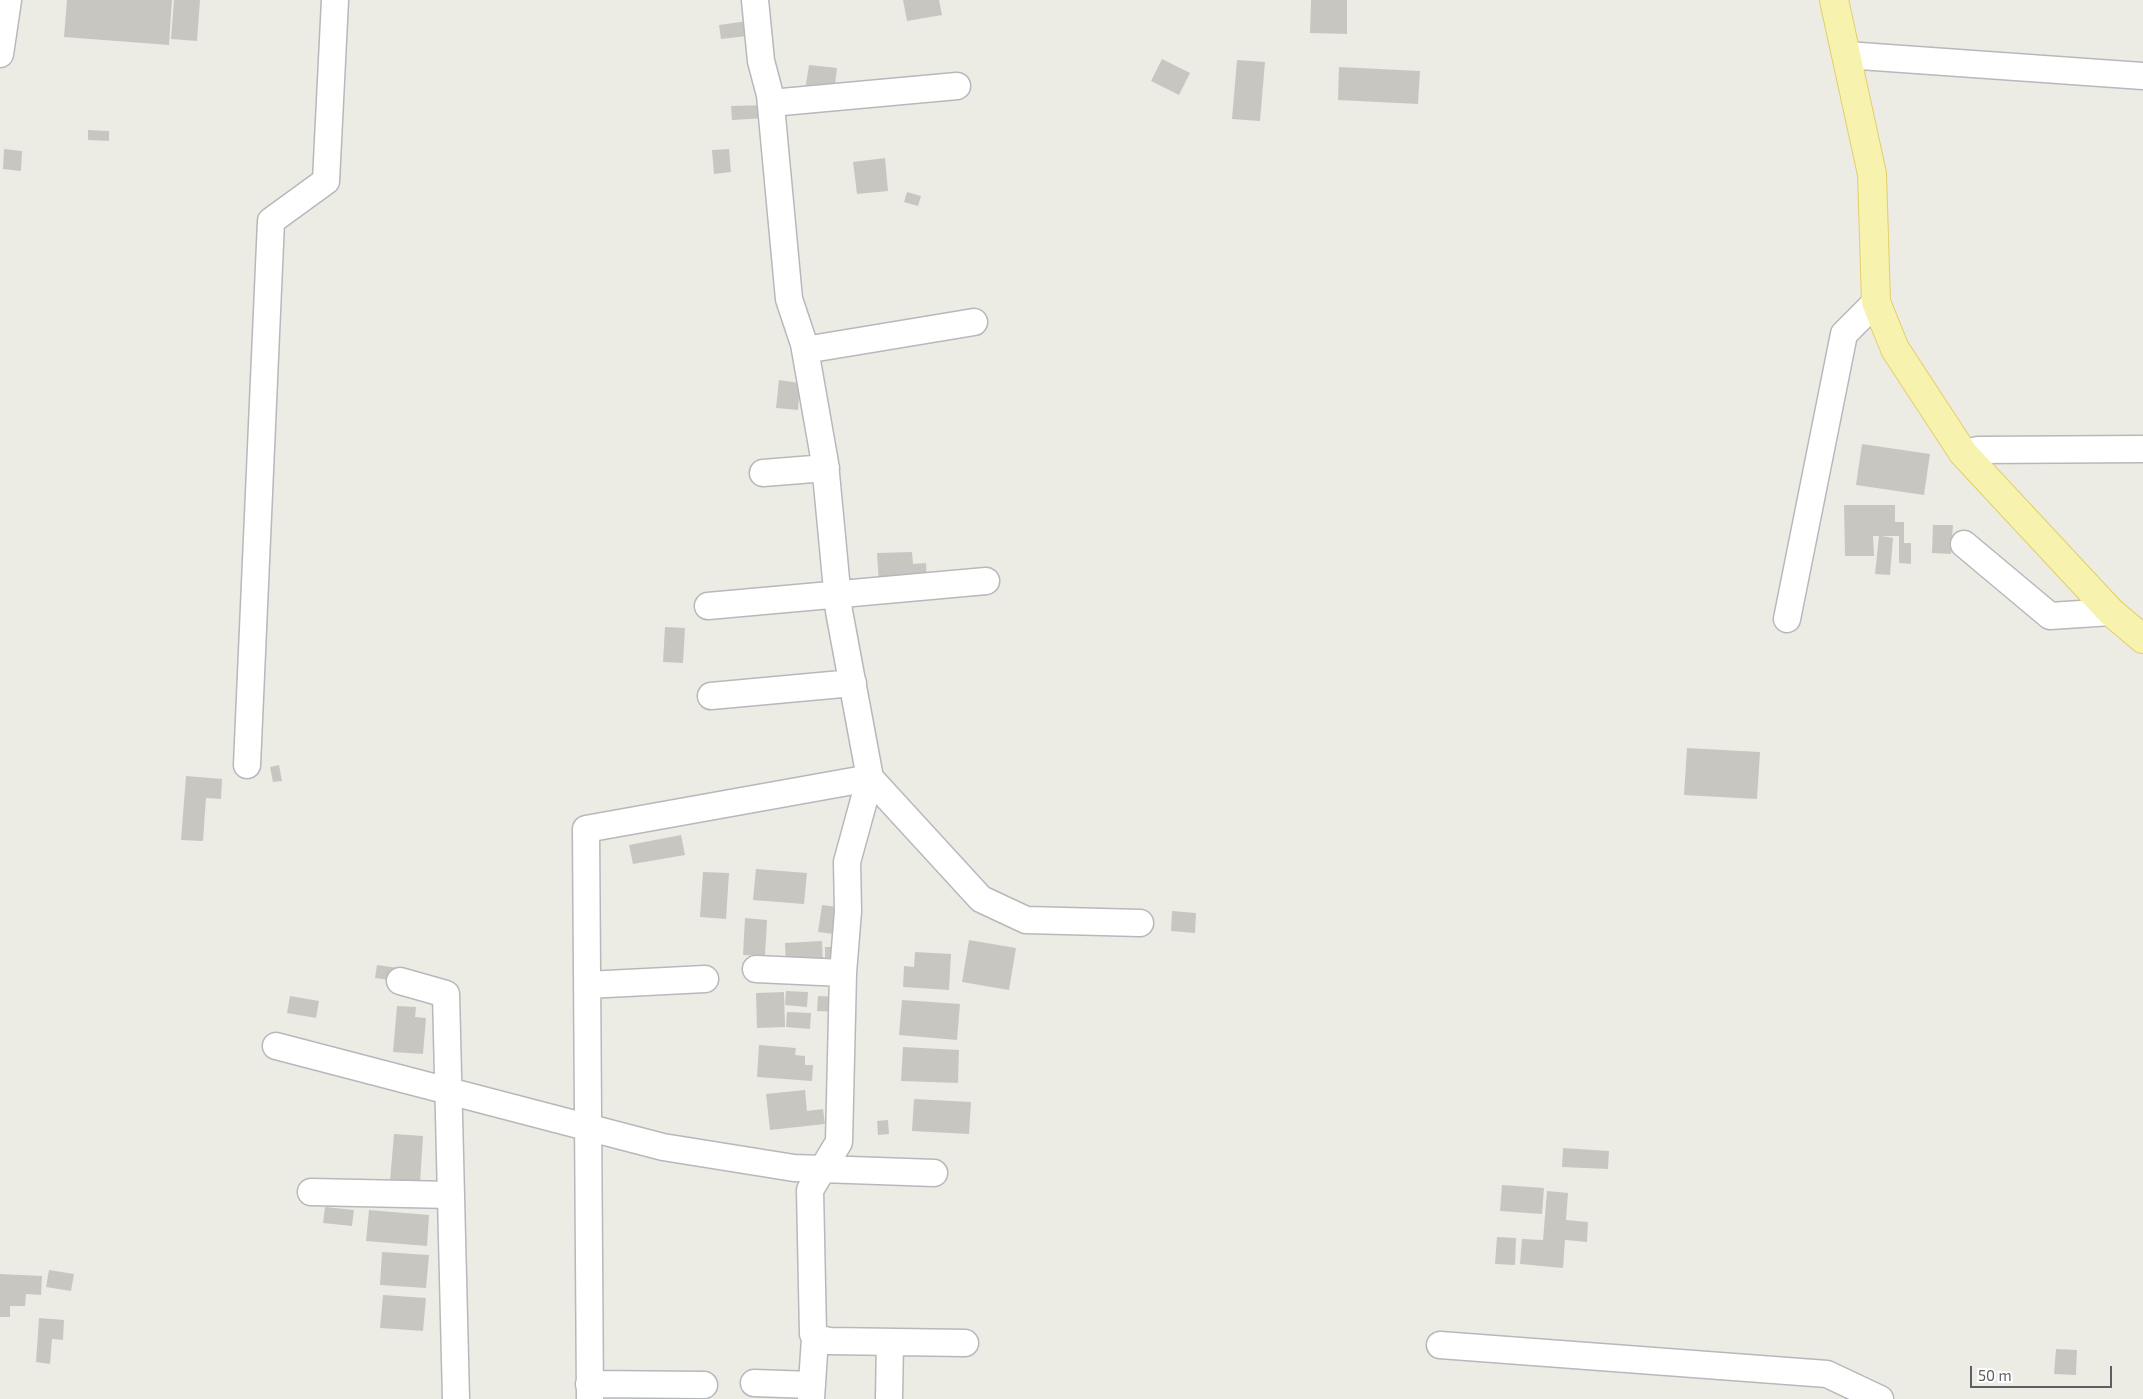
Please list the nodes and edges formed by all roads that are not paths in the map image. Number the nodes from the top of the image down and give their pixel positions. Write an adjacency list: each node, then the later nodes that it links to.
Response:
1 (8, 0): 5 (street)
2 (335, 0): 26 (street)
3 (755, 0): 9 (street)
4 (1834, 0): 6 (main road)
5 (0, 54)
6 (1846, 55): 7 (street); 10 (main road)
7 (2143, 76)
8 (957, 86): 9 (street)
9 (771, 102): 12 (street)
10 (1876, 302): 14 (main road); 22 (street)
11 (974, 322): 12 (street)
12 (806, 350): 15 (street)
13 (2143, 449): 14 (street)
14 (1963, 453): 21 (main road)
15 (826, 468): 16 (street); 19 (street)
16 (763, 472)
17 (1964, 544): 21 (street)
18 (986, 581): 19 (street)
19 (838, 594): 20 (street); 24 (street)
20 (708, 606)
21 (2111, 612): 23 (main road)
22 (1787, 619)
23 (2143, 639)
24 (853, 683): 25 (street); 27 (street)
25 (711, 696)
26 (247, 765)
27 (870, 778): 28 (street); 30 (street); 33 (street)
28 (1140, 923)
29 (756, 969): 30 (street)
30 (843, 973): 37 (street)
31 (705, 979): 33 (street)
32 (400, 981): 35 (street)
33 (587, 985): 36 (street)
34 (276, 1046): 35 (street)
35 (449, 1091): 36 (street); 40 (street)
36 (588, 1127): 37 (street); 47 (street)
37 (824, 1168): 38 (street); 41 (street)
38 (934, 1173)
39 (312, 1192): 40 (street)
40 (451, 1195): 49 (street)
41 (815, 1338): 42 (street); 48 (street)
42 (890, 1342): 43 (street); 50 (street)
43 (965, 1343)
44 (1440, 1345): 51 (street)
45 (754, 1383): 48 (street)
46 (704, 1385): 47 (street)
47 (589, 1392)
48 (811, 1392)
49 (456, 1399)
50 (889, 1399)
51 (1880, 1399)

